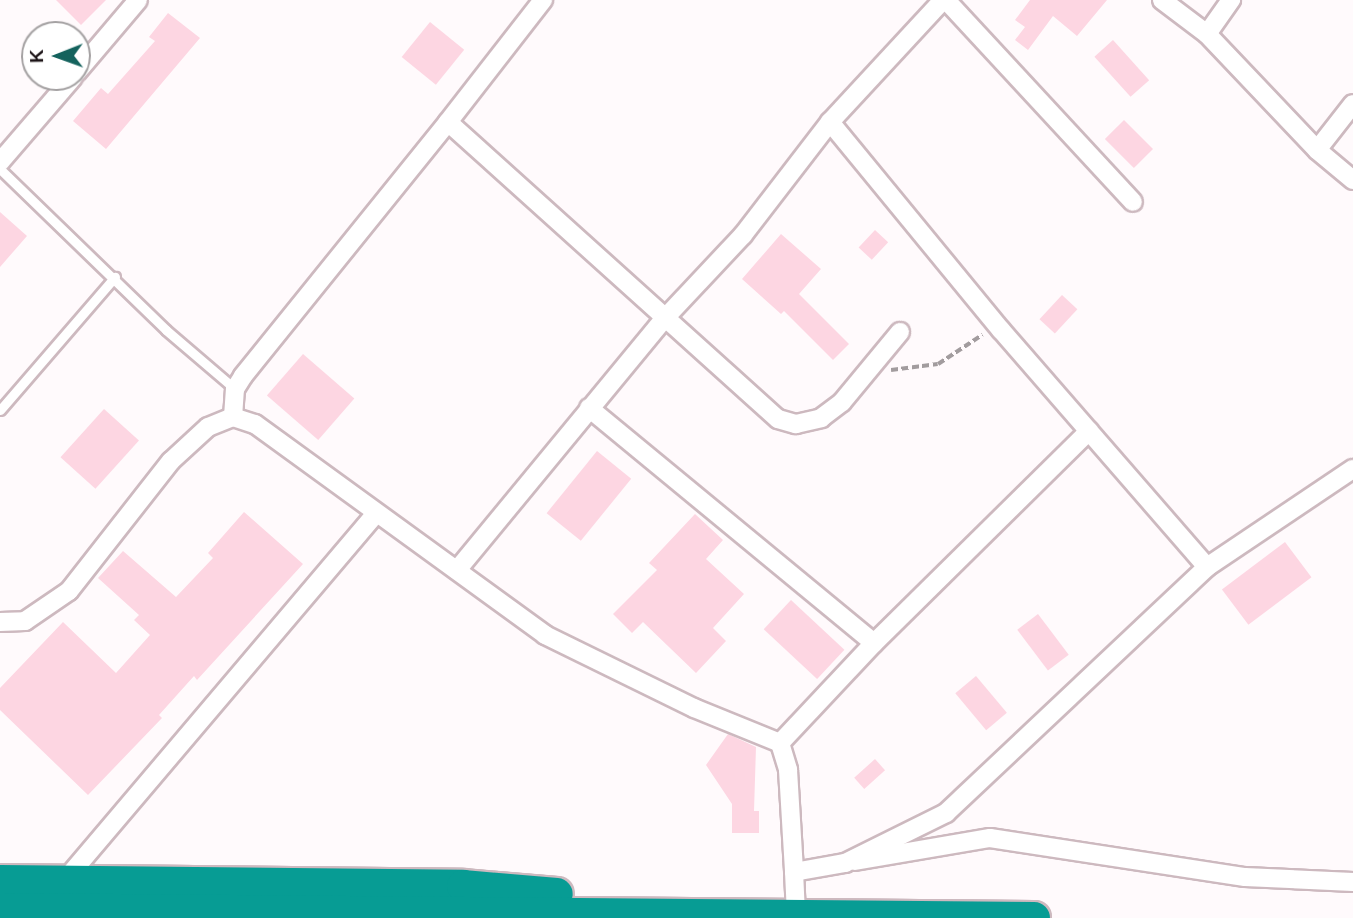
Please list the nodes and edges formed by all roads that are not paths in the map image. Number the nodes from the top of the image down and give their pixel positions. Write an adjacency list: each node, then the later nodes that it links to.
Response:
1 (138, 0): 7 (street)
2 (543, 0): 10 (street)
3 (944, 0): 11 (street); 16 (street)
4 (1162, 0): 6 (street)
5 (1231, 0): 6 (street)
6 (1207, 34): 12 (street)
7 (91, 55)
8 (61, 91): 13 (street)
9 (1353, 104): 12 (street)
10 (448, 122): 18 (street); 20 (street)
11 (830, 122): 18 (street); 24 (street)
12 (1317, 150): 15 (street)
13 (0, 162)
14 (0, 169): 17 (lane)
15 (1353, 180)
16 (1133, 202)
17 (115, 277): 20 (lane); 22 (lane)
18 (665, 318): 19 (street); 21 (street)
19 (900, 332)
20 (235, 389): 23 (street)
21 (589, 408): 28 (street); 30 (street)
22 (0, 410)
23 (233, 417): 26 (street); 29 (street)
24 (1089, 431): 27 (street); 30 (street)
25 (1353, 469): 27 (street)
26 (376, 514): 28 (street); 34 (street)
27 (1207, 567): 32 (street)
28 (457, 570): 31 (street)
29 (0, 622)
30 (874, 643): 31 (street)
31 (780, 743): 33 (street)
32 (845, 863): 33 (street); 36 (street)
33 (794, 872): 38 (street)
34 (66, 879): 35 (highway); 38 (highway)
35 (0, 881)
36 (1353, 882)
37 (0, 909): 38 (highway)
38 (796, 914): 39 (highway)
39 (1034, 918)

